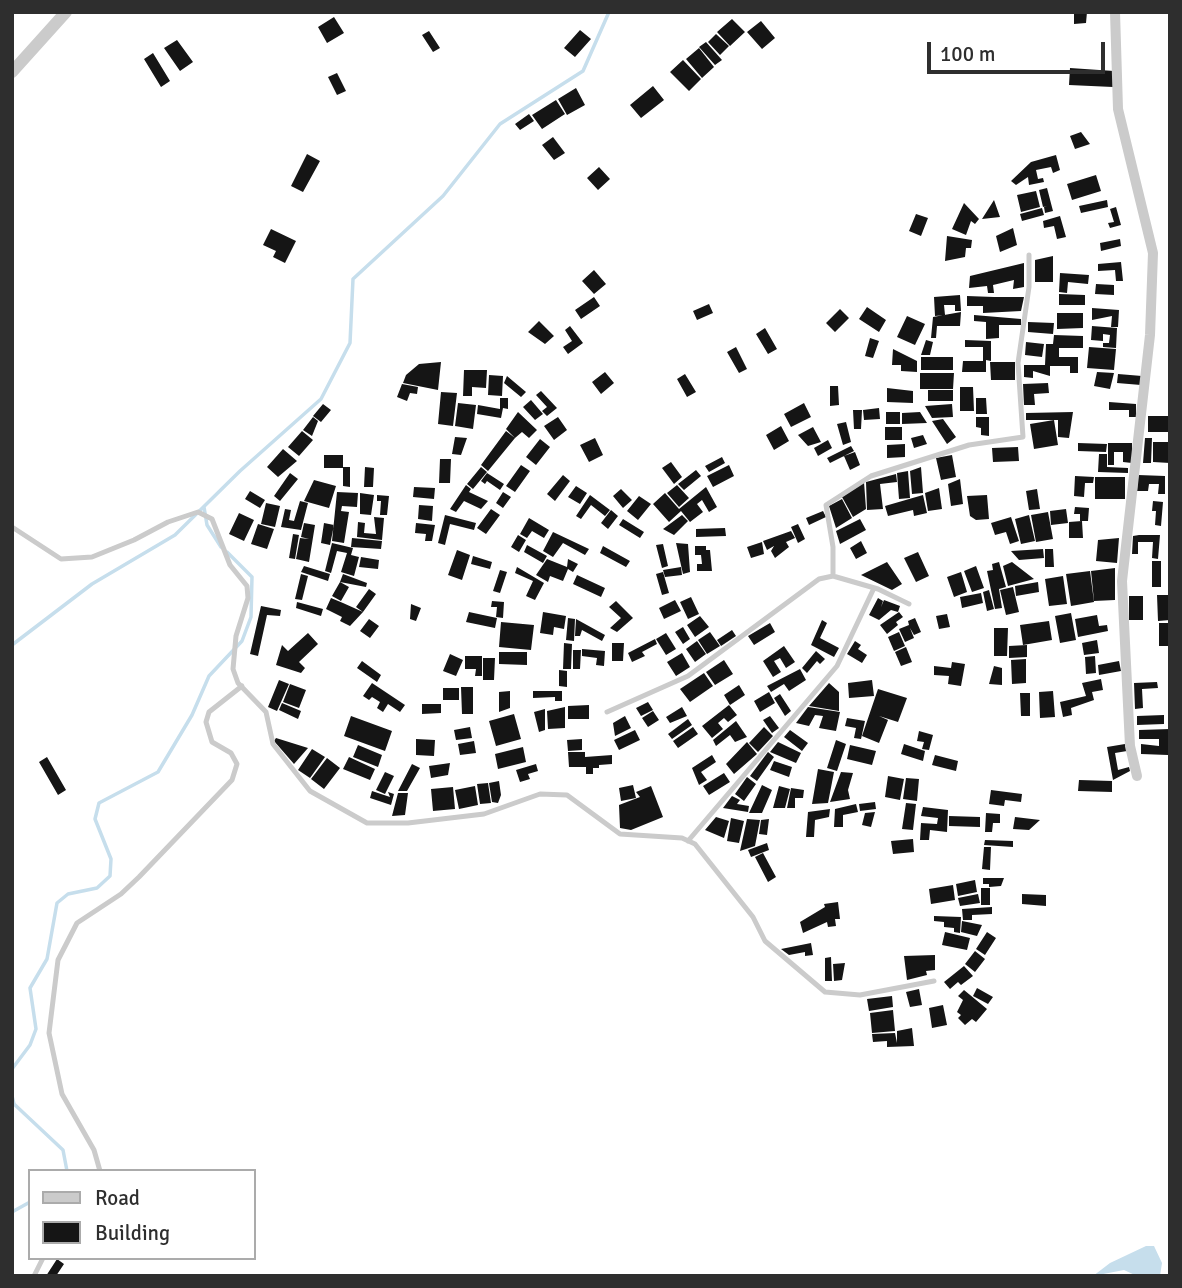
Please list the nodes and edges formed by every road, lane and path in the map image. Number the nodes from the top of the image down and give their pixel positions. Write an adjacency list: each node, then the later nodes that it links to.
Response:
1 (66, 12): 3 (street)
2 (1115, 12): 11 (street)
3 (12, 72)
4 (1029, 255): 6 (lane)
5 (12, 527): 9 (lane)
6 (833, 576): 7 (lane); 10 (lane)
7 (874, 588): 8 (lane); 12 (lane)
8 (909, 604)
9 (242, 686): 12 (lane); 14 (lane)
10 (607, 712)
11 (1137, 776)
12 (688, 841): 13 (lane)
13 (934, 981)
14 (99, 1169)
15 (42, 1260): 16 (lane)
16 (34, 1276)

